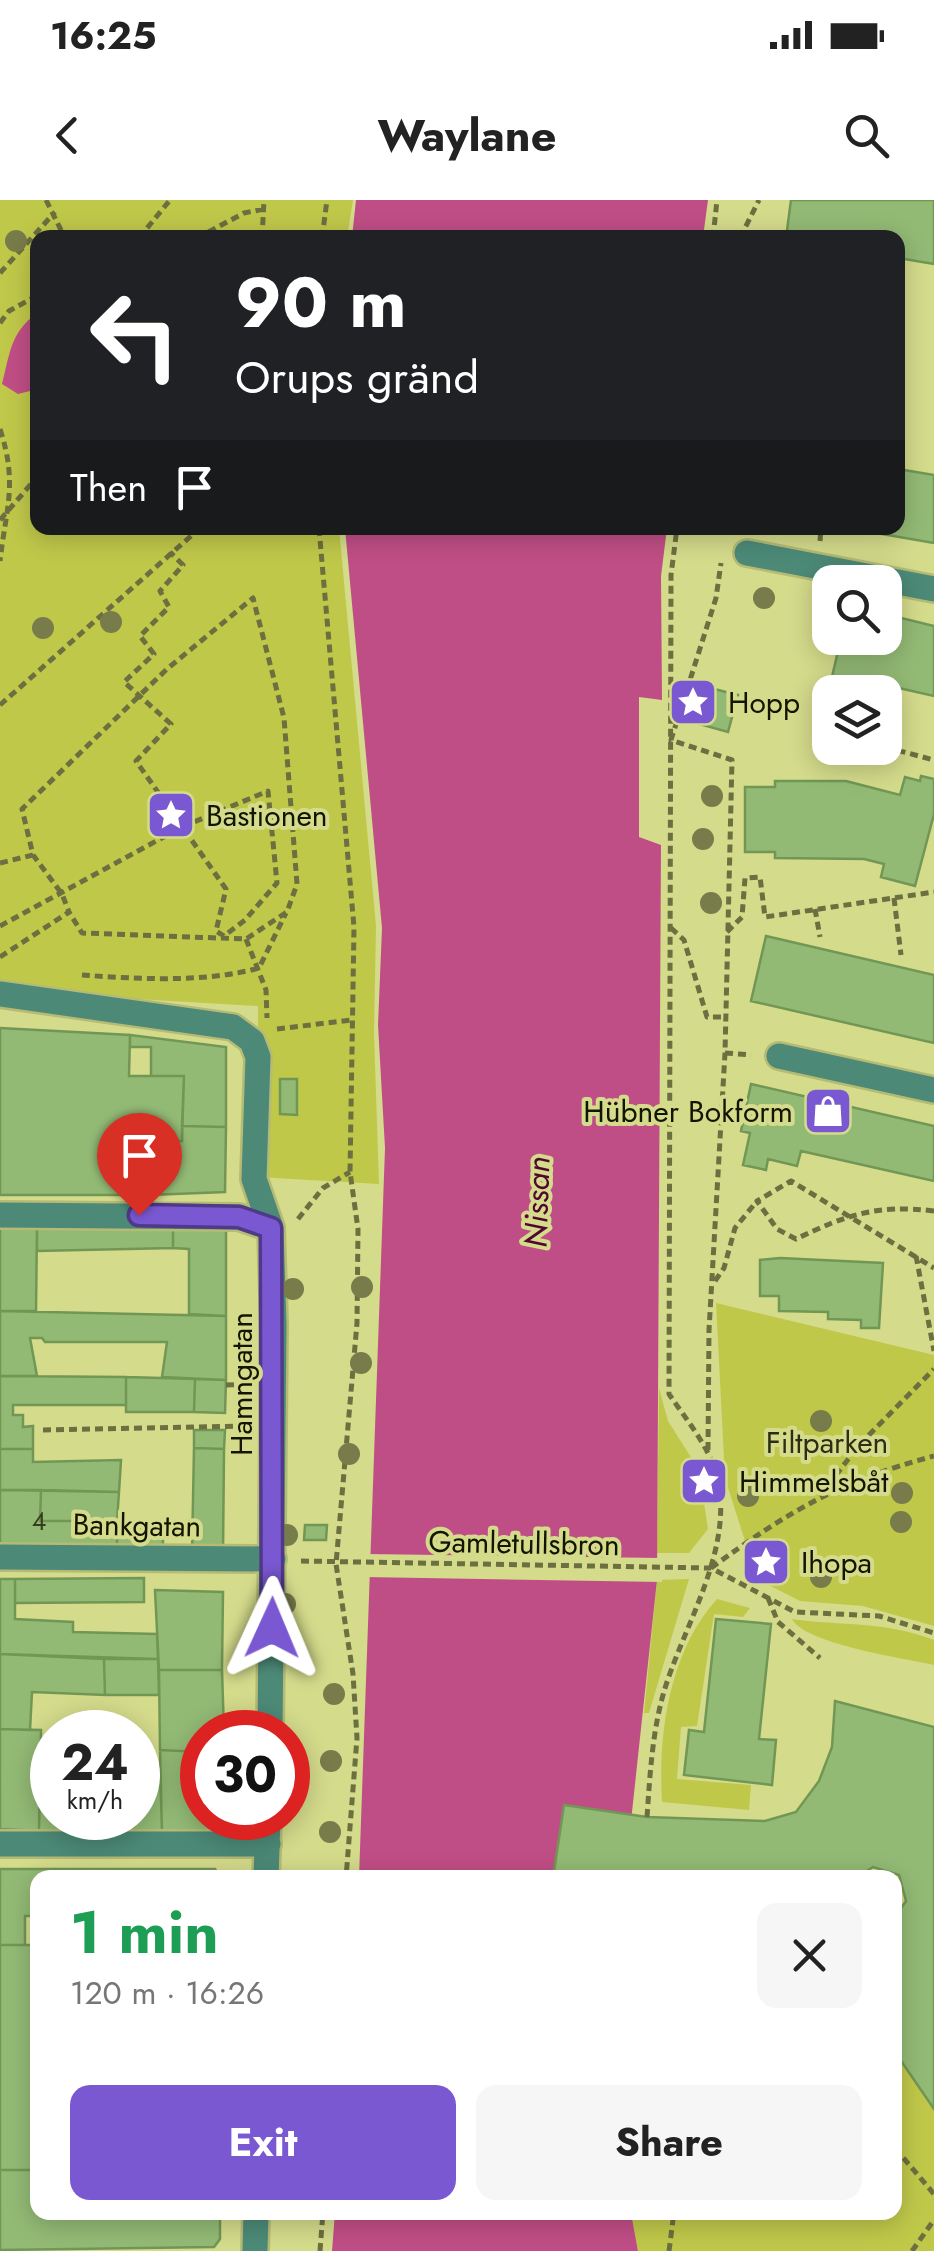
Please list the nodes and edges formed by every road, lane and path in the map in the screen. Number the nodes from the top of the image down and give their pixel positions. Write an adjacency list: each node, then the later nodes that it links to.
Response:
1 (46, 200): 8 (path)
2 (170, 200): 11 (path)
3 (264, 200): 7 (path)
4 (327, 200): 14 (path)
5 (717, 200): 15 (path)
6 (759, 200): 16 (path)
7 (264, 210): 12 (path); 13 (path)
8 (55, 212): 9 (path); 10 (path)
9 (39, 230)
10 (62, 230)
11 (146, 230)
12 (212, 230)
13 (263, 230)
14 (323, 230)
15 (713, 230)
16 (744, 230)
17 (30, 240): 18 (path)
18 (0, 273)
19 (30, 299): 20 (path)
20 (0, 323)
21 (0, 429): 23 (path)
22 (30, 484): 23 (path)
23 (12, 503): 24 (path); 30 (path)
24 (0, 520)
25 (191, 535): 28 (path)
26 (320, 535): 58 (path)
27 (676, 535): 34 (path)
28 (170, 552): 32 (path); 33 (path)
29 (734, 552): 31 (street); 34 (path)
30 (0, 562)
31 (934, 589)
32 (140, 697): 37 (path); 38 (path); 45 (path)
33 (0, 705)
34 (671, 740): 47 (path); 48 (path)
35 (902, 752): 36 (path)
36 (934, 760)
37 (182, 827): 41 (path); 49 (path); 49 (path)
38 (33, 855): 39 (path); 41 (path)
39 (0, 863)
40 (934, 892): 42 (path)
41 (62, 894): 44 (path); 46 (path)
42 (894, 898): 43 (path); 52 (path)
43 (815, 910): 48 (path); 50 (path)
44 (68, 912): 49 (path); 53 (path)
45 (287, 912): 51 (path); 54 (path)
46 (0, 926)
47 (670, 927): 57 (path); 77 (path)
48 (725, 934): 57 (path)
49 (224, 936): 51 (path)
50 (820, 937)
51 (246, 940): 54 (path)
52 (901, 954)
53 (0, 957)
54 (259, 968): 55 (path); 59 (path)
55 (73, 974)
56 (0, 994): 59 (street)
57 (726, 1018): 70 (path)
58 (351, 1020): 59 (path); 62 (path)
59 (259, 1031): 67 (street, Hamngatan)
60 (779, 1056): 61 (street)
61 (934, 1090)
62 (350, 1172): 67 (path); 82 (path)
63 (756, 1201): 65 (path); 65 (path); 70 (path)
64 (934, 1210): 65 (path)
65 (848, 1214): 68 (path)
66 (0, 1215): 67 (street)
67 (271, 1228): 75 (street, Hamngatan)
68 (916, 1256): 69 (path); 71 (path)
69 (934, 1268)
70 (712, 1284): 77 (path)
71 (934, 1351)
72 (934, 1369): 79 (path)
73 (258, 1384): 74 (path)
74 (226, 1385)
75 (273, 1426): 76 (path); 81 (street, Hamngatan)
76 (43, 1430)
77 (708, 1453): 83 (path)
78 (934, 1456): 79 (path)
79 (818, 1498): 83 (path)
80 (0, 1556): 81 (street, Bankgatan)
81 (273, 1559): 82 (path, Gamletullsbron); 87 (street, Hamngatan)
82 (336, 1564): 83 (path, Gamletullsbron); 93 (path)
83 (712, 1568): 84 (path); 88 (path)
84 (768, 1598): 85 (path); 86 (path)
85 (934, 1634)
86 (820, 1658)
87 (270, 1710)
88 (647, 1816)
89 (268, 1840): 91 (street)
90 (0, 1844): 91 (street)
91 (268, 1844): 92 (street)
92 (266, 1870)
93 (347, 1870)
94 (902, 2156): 95 (path)
95 (934, 2194)
96 (256, 2220): 100 (street)
97 (322, 2220): 101 (path)
98 (673, 2220): 102 (path)
99 (934, 2220): 103 (path)
100 (255, 2251)
101 (320, 2251)
102 (669, 2251)
103 (912, 2251)

